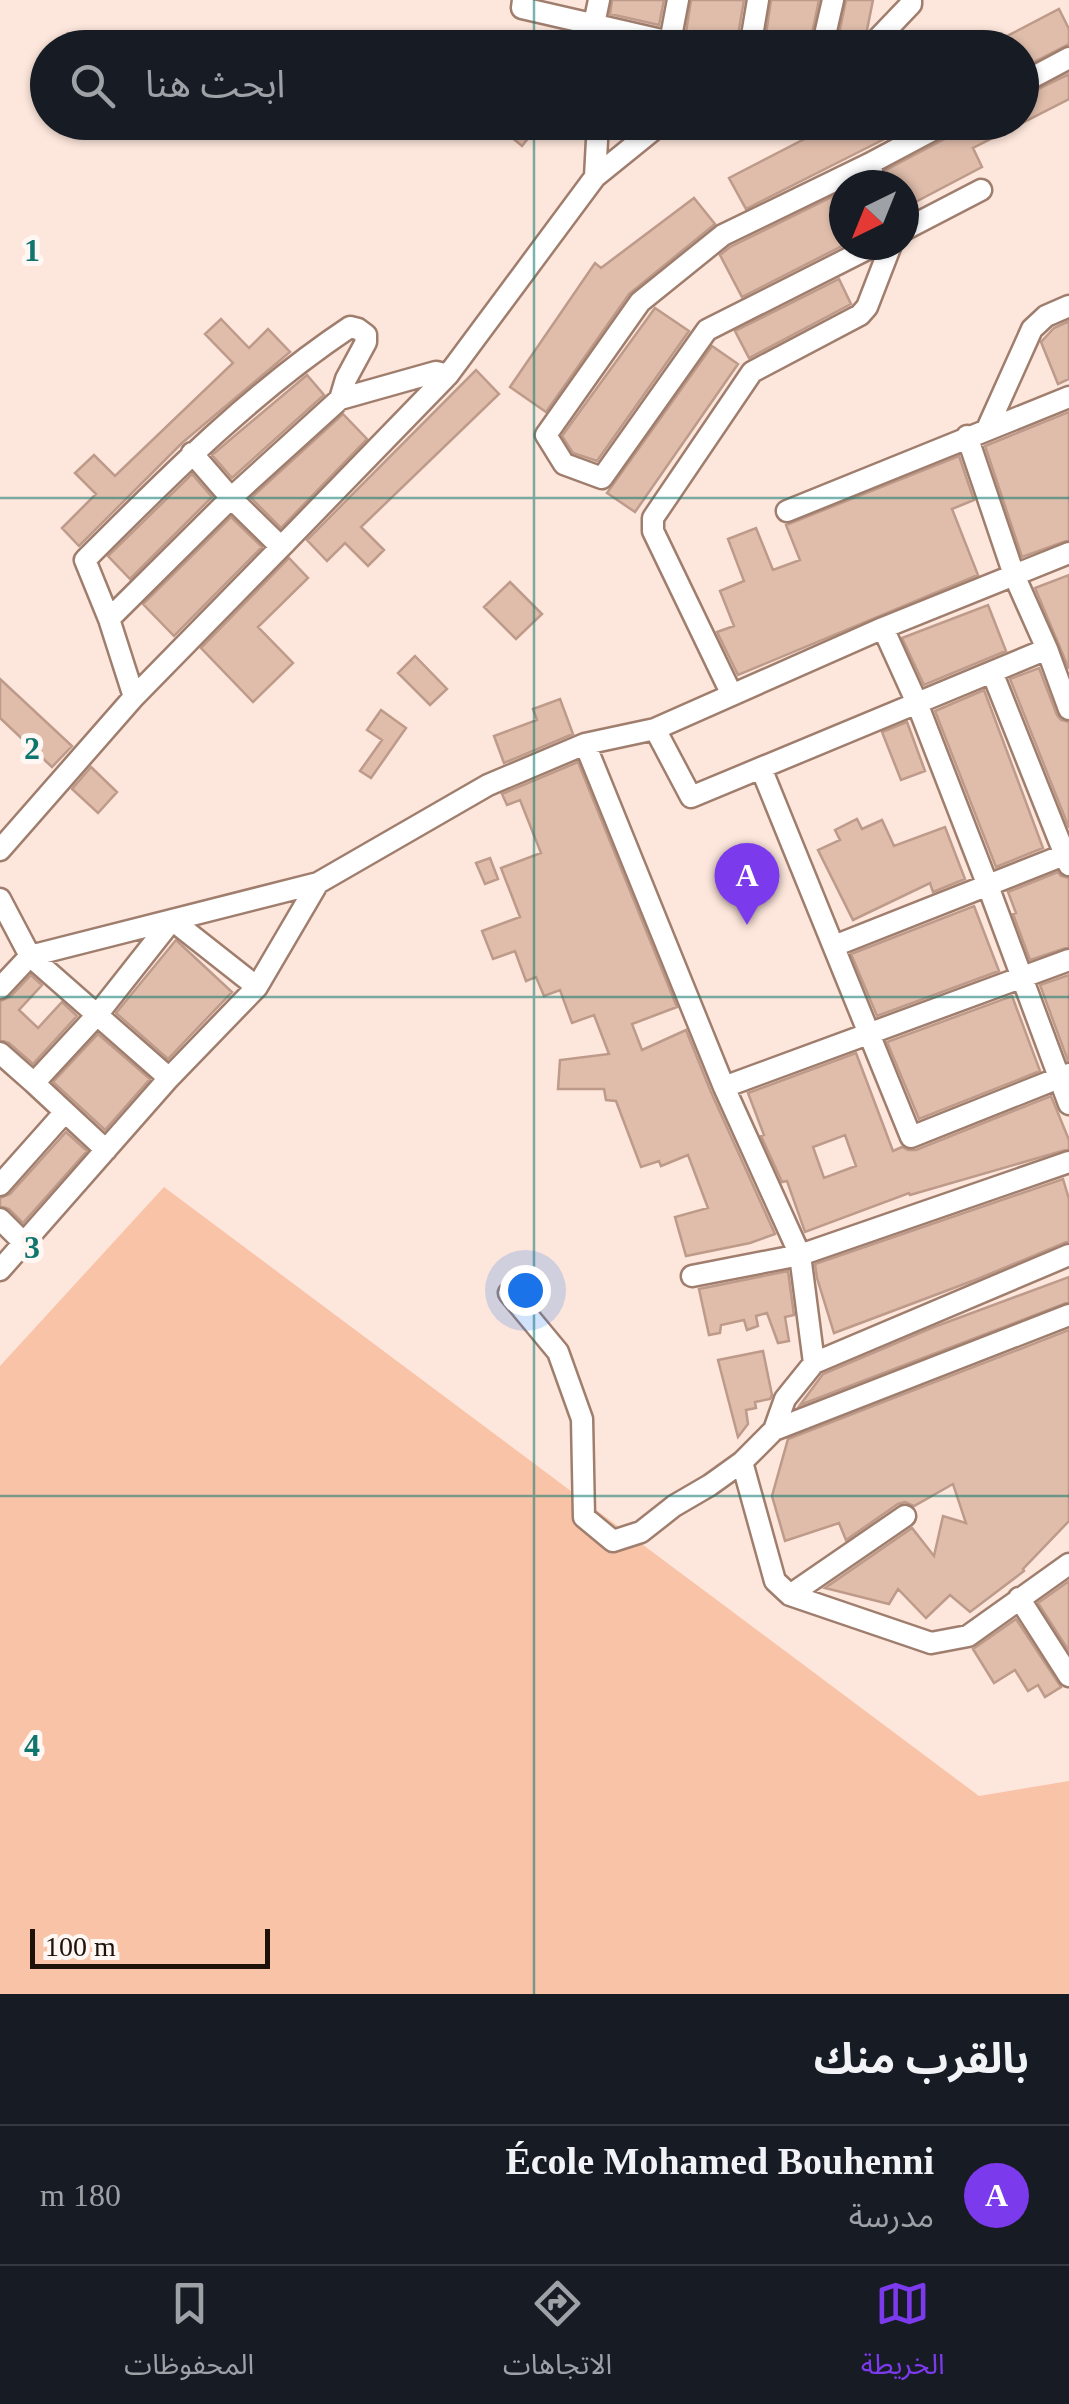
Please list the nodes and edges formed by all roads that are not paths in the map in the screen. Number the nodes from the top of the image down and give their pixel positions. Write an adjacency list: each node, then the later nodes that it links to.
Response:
1 (524, 0): 7 (street)
2 (600, 0): 7 (street)
3 (678, 0): 10 (street)
4 (758, 0): 11 (street)
5 (833, 0): 12 (street)
6 (912, 0): 13 (street)
7 (594, 24): 8 (street); 9 (street)
8 (595, 30)
9 (619, 30)
10 (672, 30)
11 (753, 30)
12 (826, 30)
13 (886, 30)
14 (1069, 58): 15 (street)
15 (1039, 75)
16 (597, 140): 22 (street)
17 (641, 140): 22 (street)
18 (914, 140): 19 (street)
19 (869, 164): 20 (street); 21 (street)
20 (857, 170)
21 (871, 170)
22 (595, 177): 29 (street)
23 (829, 183): 26 (street)
24 (980, 190): 25 (street)
25 (919, 222)
26 (845, 260)
27 (885, 260): 44 (street)
28 (1069, 306): 32 (street)
29 (448, 375): 30 (street); 37 (street)
30 (340, 398): 34 (street); 35 (street)
31 (1069, 398): 32 (street)
32 (988, 428): 33 (street)
33 (967, 436): 36 (street); 39 (street)
34 (192, 453): 35 (street); 40 (street)
35 (231, 498): 37 (street); 40 (street)
36 (786, 510)
37 (281, 546): 45 (street)
38 (1069, 553): 39 (street)
39 (1014, 575): 41 (street); 42 (street)
40 (109, 619): 45 (street)
41 (883, 628): 44 (street); 46 (street)
42 (1046, 650): 43 (street); 47 (street)
43 (992, 672): 46 (street); 52 (street)
44 (732, 695): 48 (street)
45 (134, 696): 51 (street)
46 (917, 703): 50 (street); 54 (street)
47 (1069, 709)
48 (655, 729): 49 (street); 50 (street)
49 (585, 744): 53 (street); 69 (street)
50 (760, 768): 57 (street)
51 (0, 850)
52 (1068, 858): 54 (street)
53 (318, 883): 56 (street); 61 (street)
54 (988, 886): 57 (street); 60 (street)
55 (0, 898): 58 (street)
56 (172, 920): 58 (street); 61 (street); 63 (street)
57 (834, 946): 64 (street)
58 (30, 956): 62 (street); 63 (street)
59 (1069, 960): 60 (street)
60 (1023, 978): 64 (street); 66 (street)
61 (257, 987): 67 (street)
62 (0, 988)
63 (97, 1016): 67 (street); 68 (street)
64 (868, 1033): 66 (street); 69 (street)
65 (4, 1066): 68 (street)
66 (1065, 1076): 70 (street)
67 (169, 1078): 72 (street)
68 (34, 1083): 71 (street)
69 (724, 1087): 77 (street)
70 (1069, 1104)
71 (66, 1112): 72 (street); 74 (street)
72 (106, 1150): 76 (street)
73 (1069, 1162): 77 (street)
74 (0, 1185)
75 (0, 1220): 76 (street)
76 (24, 1243): 79 (street)
77 (800, 1255): 80 (street); 83 (street)
78 (1069, 1255): 83 (street)
79 (0, 1270)
80 (692, 1276)
81 (509, 1292): 85 (street)
82 (1069, 1315): 84 (street)
83 (814, 1363): 84 (street)
84 (774, 1430): 85 (street)
85 (742, 1462): 88 (street)
86 (905, 1516): 88 (street)
87 (1069, 1564): 89 (street)
88 (790, 1595): 89 (street)
89 (1019, 1598): 90 (street)
90 (1069, 1676)

